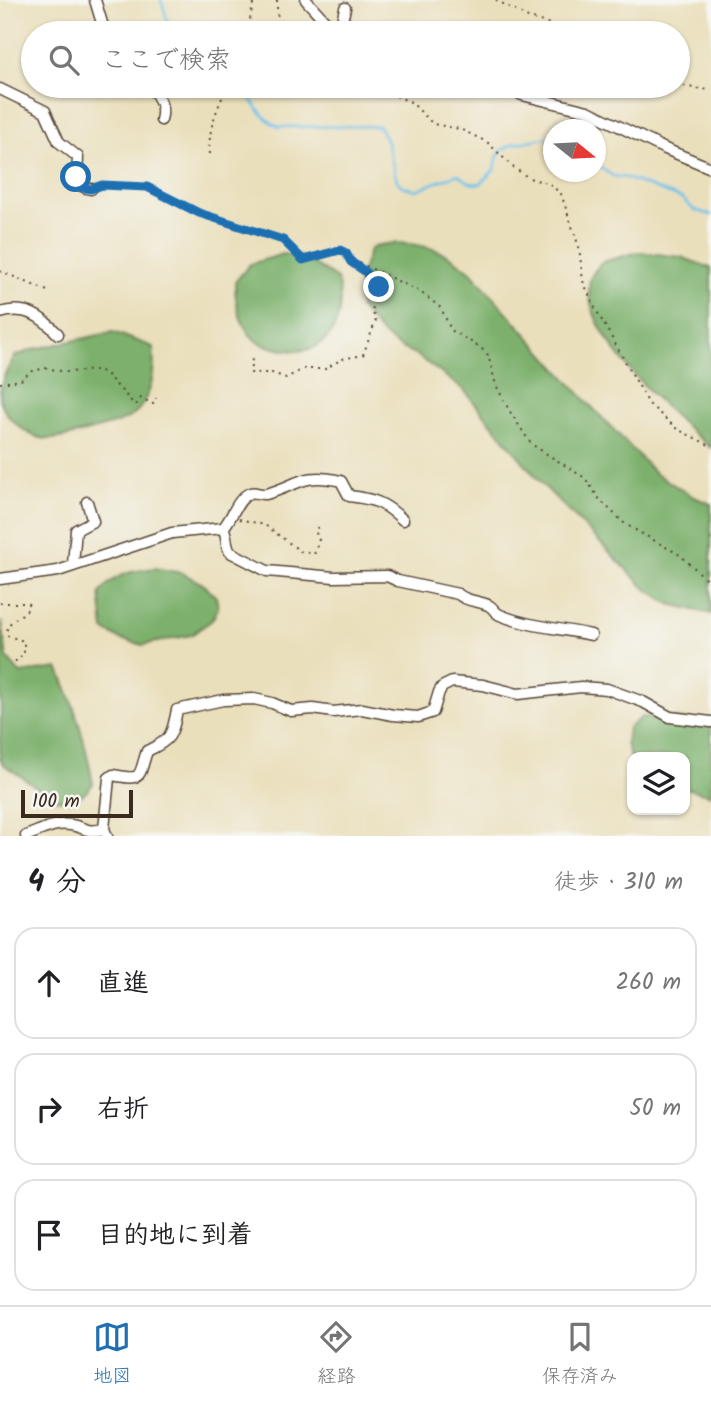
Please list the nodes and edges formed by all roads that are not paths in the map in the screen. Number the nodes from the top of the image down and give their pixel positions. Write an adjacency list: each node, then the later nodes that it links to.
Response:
1 (94, 0): 4 (street)
2 (306, 0): 5 (street)
3 (345, 8): 6 (street)
4 (101, 21)
5 (325, 21)
6 (343, 21)
7 (0, 89): 12 (street)
8 (159, 98): 10 (street)
9 (534, 98): 11 (street)
10 (161, 120)
11 (711, 168)
12 (91, 189)
13 (0, 313): 14 (street)
14 (58, 334)
15 (87, 502): 18 (street)
16 (403, 520): 17 (street)
17 (223, 528): 18 (street); 20 (street)
18 (73, 564): 19 (street)
19 (0, 579)
20 (591, 635)
21 (711, 722): 22 (street)
22 (105, 832): 23 (street)
23 (26, 836)

